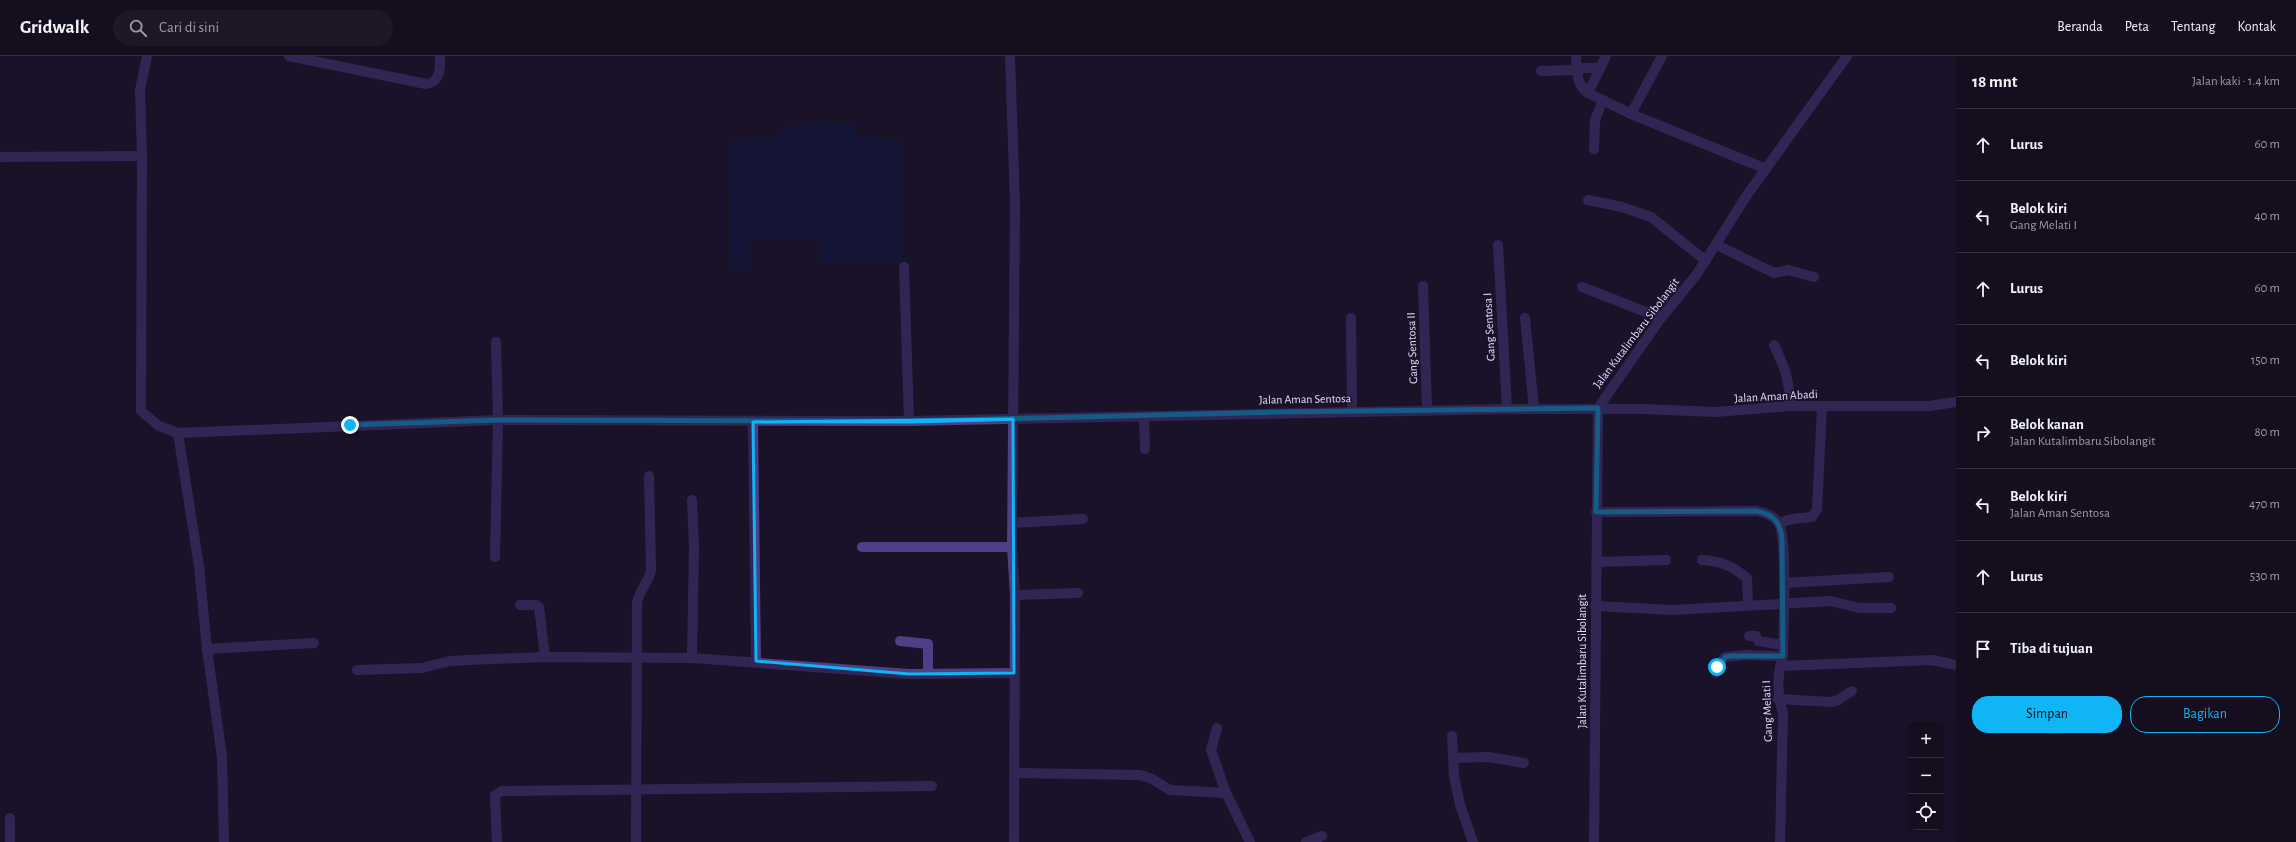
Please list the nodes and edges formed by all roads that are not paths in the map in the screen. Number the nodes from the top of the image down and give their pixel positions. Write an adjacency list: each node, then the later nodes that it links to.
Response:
1 (147, 56): 16 (street)
2 (289, 56): 3 (street)
3 (440, 56)
4 (1010, 56): 41 (street)
5 (1576, 56): 10 (street)
6 (1606, 56): 9 (street)
7 (1662, 56): 14 (street)
8 (1847, 56): 18 (street, Jalan Kutalimbaru Sibolangit)
9 (1600, 68): 10 (street); 12 (street)
10 (1577, 69): 11 (street); 12 (street)
11 (1541, 71)
12 (1588, 93): 13 (street)
13 (1603, 100): 14 (street); 15 (street)
14 (1631, 114): 18 (street)
15 (1594, 149)
16 (142, 156): 17 (street); 45 (street)
17 (0, 157)
18 (1766, 169): 21 (street, Jalan Kutalimbaru Sibolangit)
19 (1588, 200): 22 (street)
20 (1498, 245): 36 (street, Gang Sentosa I)
21 (1717, 245): 22 (street, Jalan Kutalimbaru Sibolangit); 24 (street)
22 (1706, 261): 29 (street, Jalan Kutalimbaru Sibolangit)
23 (904, 267): 43 (street)
24 (1814, 277)
25 (1423, 286): 38 (street, Gang Sentosa II)
26 (1582, 287): 29 (street)
27 (1351, 318): 39 (street)
28 (1525, 318): 37 (street)
29 (1661, 318): 35 (street, Jalan Kutalimbaru Sibolangit)
30 (496, 342): 42 (street)
31 (1774, 345): 33 (street)
32 (1956, 402): 34 (street, Jalan Aman Abadi)
33 (1789, 406): 34 (street, Jalan Aman Abadi); 35 (street, Jalan Aman Abadi)
34 (1822, 407): 52 (street)
35 (1598, 408): 37 (street, Jalan Aman Sentosa); 49 (street, Jalan Kutalimbaru Sibolangit)
36 (1507, 409): 37 (street, Jalan Aman Sentosa); 38 (street, Jalan Aman Sentosa)
37 (1534, 409)
38 (1427, 410): 39 (street, Jalan Aman Sentosa)
39 (1352, 411): 40 (street, Jalan Aman Sentosa)
40 (1144, 417): 41 (street, Jalan Aman Sentosa); 46 (street)
41 (1013, 419): 43 (street, Jalan Aman Sentosa); 51 (street)
42 (498, 420): 44 (street, Jalan Aman Sentosa); 45 (street, Jalan Aman Sentosa); 55 (street)
43 (910, 421): 44 (street, Jalan Aman Sentosa)
44 (752, 422): 77 (street)
45 (178, 433): 72 (street)
46 (1145, 449)
47 (649, 476): 74 (street)
48 (692, 500): 75 (street)
49 (1596, 512): 52 (street); 58 (street, Jalan Kutalimbaru Sibolangit)
50 (1083, 519): 51 (street)
51 (1013, 522): 54 (street)
52 (1779, 523): 60 (street, Gang Melati I)
53 (862, 547): 54 (street)
54 (1012, 547): 62 (street)
55 (495, 557)
56 (1666, 560): 58 (street)
57 (1702, 560): 65 (street)
58 (1596, 562): 66 (street, Jalan Kutalimbaru Sibolangit)
59 (1889, 577): 60 (street)
60 (1784, 583): 63 (street, Gang Melati I)
61 (1078, 593): 62 (street)
62 (1015, 595): 80 (street)
63 (1783, 604): 65 (street); 67 (street); 71 (street, Gang Melati I)
64 (520, 605): 73 (street)
65 (1748, 605): 66 (street)
66 (1595, 606): 103 (street, Jalan Kutalimbaru Sibolangit)
67 (1891, 608)
68 (1749, 636): 71 (street)
69 (900, 641): 82 (street)
70 (314, 642): 72 (street)
71 (1783, 645): 76 (street, Gang Melati I)
72 (207, 649): 96 (street)
73 (545, 657): 74 (street); 79 (street)
74 (636, 658): 75 (street); 91 (street)
75 (692, 658): 77 (street)
76 (1781, 661): 78 (street); 81 (street); 84 (street, Gang Melati I)
77 (756, 662): 82 (street)
78 (1956, 665)
79 (357, 670)
80 (1014, 673): 82 (street); 89 (street)
81 (1716, 673)
82 (928, 674)
83 (1852, 691): 84 (street)
84 (1778, 699): 104 (street, Gang Melati I)
85 (1217, 728): 92 (street)
86 (1452, 736): 87 (street)
87 (1453, 758): 88 (street); 102 (street)
88 (1524, 763)
89 (1015, 773): 92 (street); 99 (street)
90 (932, 786): 91 (street)
91 (636, 789): 97 (street); 98 (street)
92 (1226, 792): 100 (street)
93 (10, 818): 95 (street)
94 (1322, 836): 101 (street)
95 (10, 842)
96 (224, 842)
97 (497, 842)
98 (636, 842)
99 (1014, 842)
100 (1250, 842)
101 (1306, 842)
102 (1473, 842)
103 (1594, 842)
104 (1780, 842)

